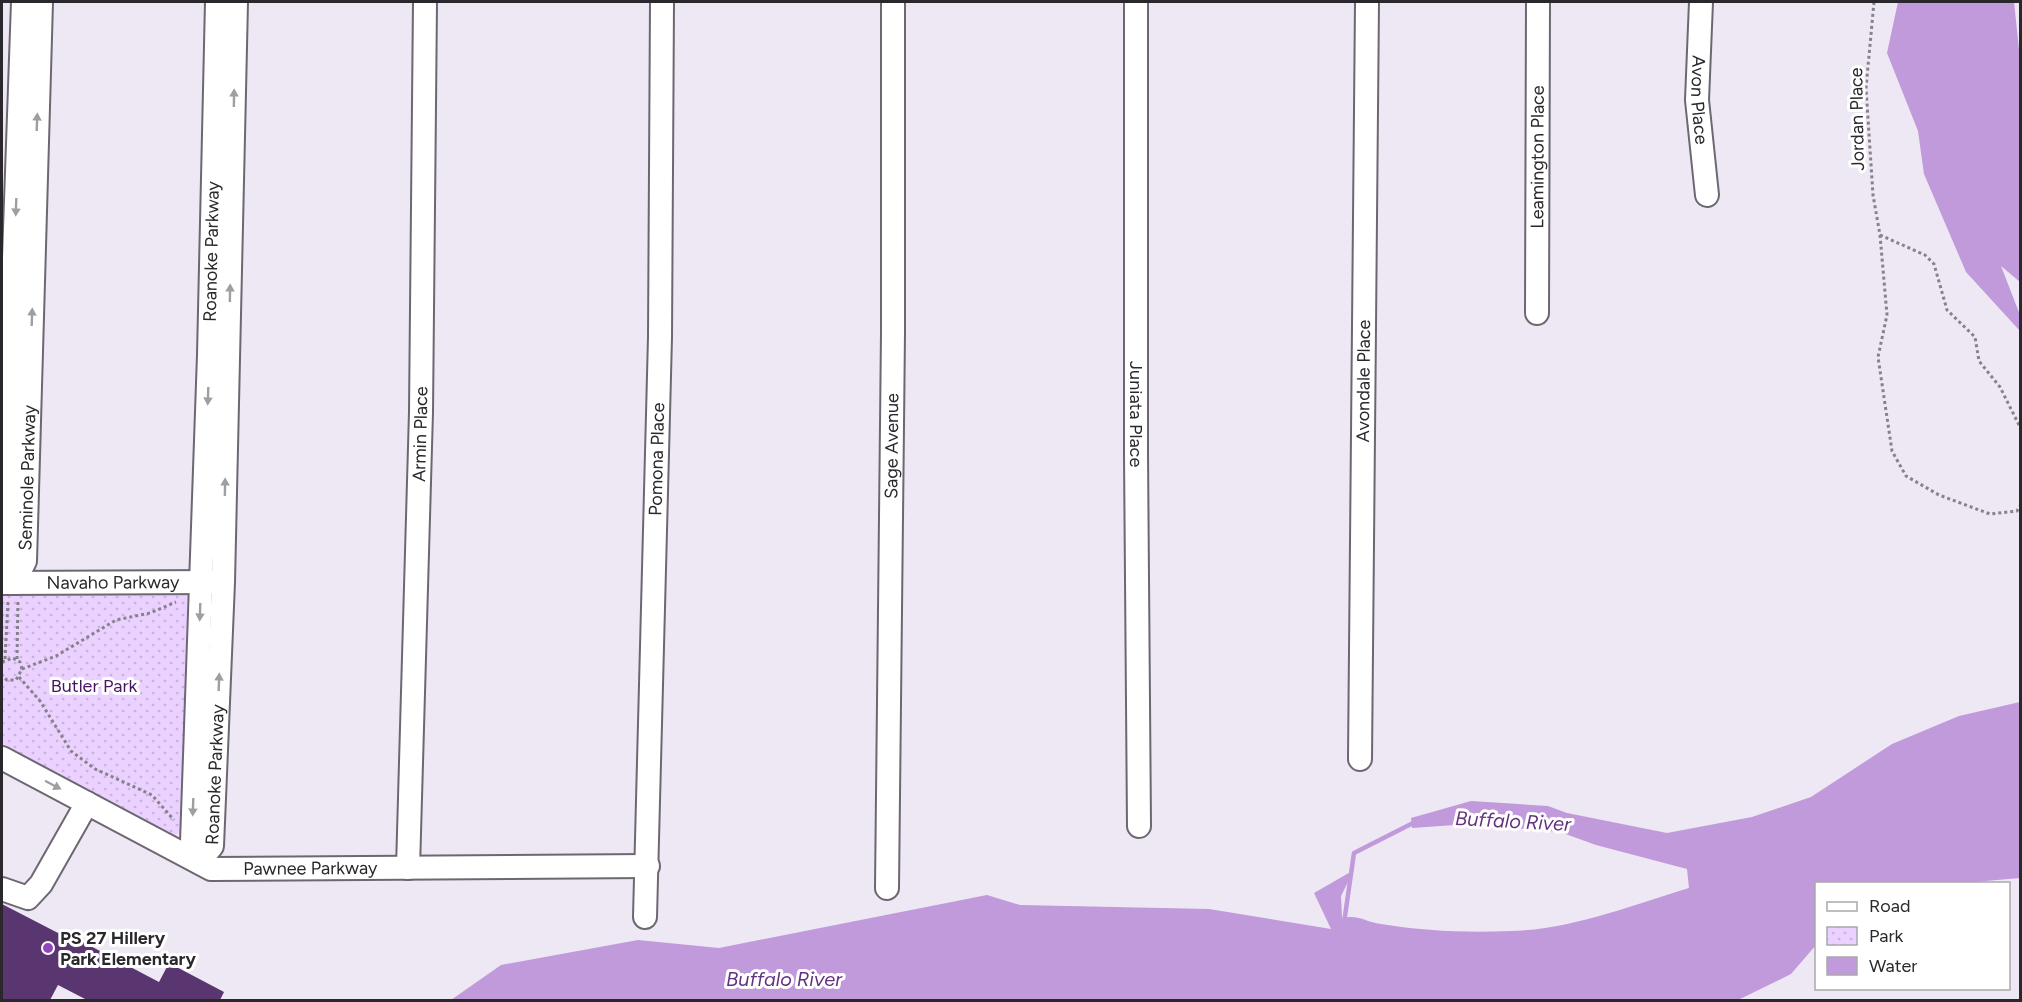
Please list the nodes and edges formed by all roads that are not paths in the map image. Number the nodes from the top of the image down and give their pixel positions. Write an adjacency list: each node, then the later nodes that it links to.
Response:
1 (23, 2): 13 (street, Seminole Parkway)
2 (41, 2): 13 (street, Seminole Parkway, one-way to 2)
3 (217, 2): 12 (street, Roanoke Parkway)
4 (236, 2): 12 (street, Roanoke Parkway, one-way to 4)
5 (425, 2): 24 (street, Armin Place)
6 (663, 2): 23 (street, Pomona Place)
7 (893, 2): 25 (street, Sage Avenue)
8 (1136, 2): 21 (street, Juniata Place)
9 (1367, 2): 19 (street, Avondale Place)
10 (1538, 2): 15 (street, Leamington Place)
11 (1701, 2): 14 (street, Avon Place)
12 (223, 149): 16 (street, Roanoke Parkway)
13 (27, 151): 17 (street, Seminole Parkway)
14 (1707, 195)
15 (1537, 313)
16 (203, 582): 17 (street, Navaho Parkway); 22 (street, Roanoke Parkway)
17 (8, 583)
18 (2, 758): 20 (street, Pawnee Parkway, one-way to 20)
19 (1360, 759)
20 (87, 803): 22 (street, Pawnee Parkway); 26 (street)
21 (1139, 826)
22 (199, 862): 24 (street, Pawnee Parkway)
23 (648, 866): 24 (street, Pawnee Parkway); 27 (street, Pomona Place)
24 (408, 868)
25 (887, 888)
26 (2, 889)
27 (645, 917)

